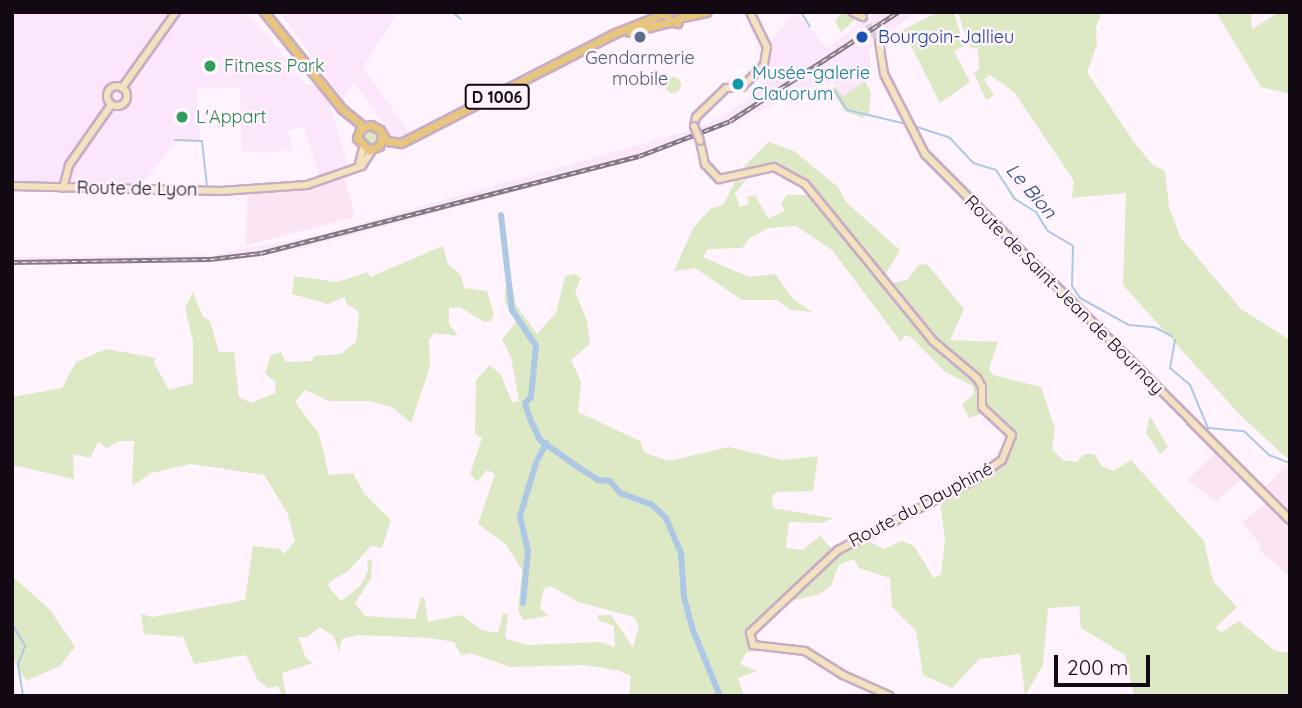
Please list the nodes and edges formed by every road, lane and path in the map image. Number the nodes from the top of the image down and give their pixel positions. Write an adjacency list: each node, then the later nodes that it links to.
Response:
1 (176, 12): 10 (street)
2 (264, 12): 12 (main road)
3 (706, 12): 6 (main road)
4 (750, 12): 22 (street, Route du Dauphiné, bridge)
5 (853, 12): 8 (street)
6 (682, 15): 7 (main road)
7 (669, 16): 15 (main road, D 1006); 17 (main road, D 1006)
8 (863, 17)
9 (880, 42): 21 (street, Route de Saint-Jean de Bournay)
10 (122, 88): 11 (street); 11 (street)
11 (111, 105): 19 (street)
12 (342, 109): 13 (main road); 14 (main road)
13 (364, 127): 14 (main road); 15 (main road)
14 (358, 134): 16 (main road)
15 (382, 136): 17 (main road)
16 (363, 148): 17 (main road); 20 (street)
17 (376, 148): 20 (street)
18 (12, 187): 19 (street, Route de Lyon)
19 (63, 188): 20 (street, Route de Lyon)
20 (211, 190)
21 (1290, 520)
22 (890, 696)

